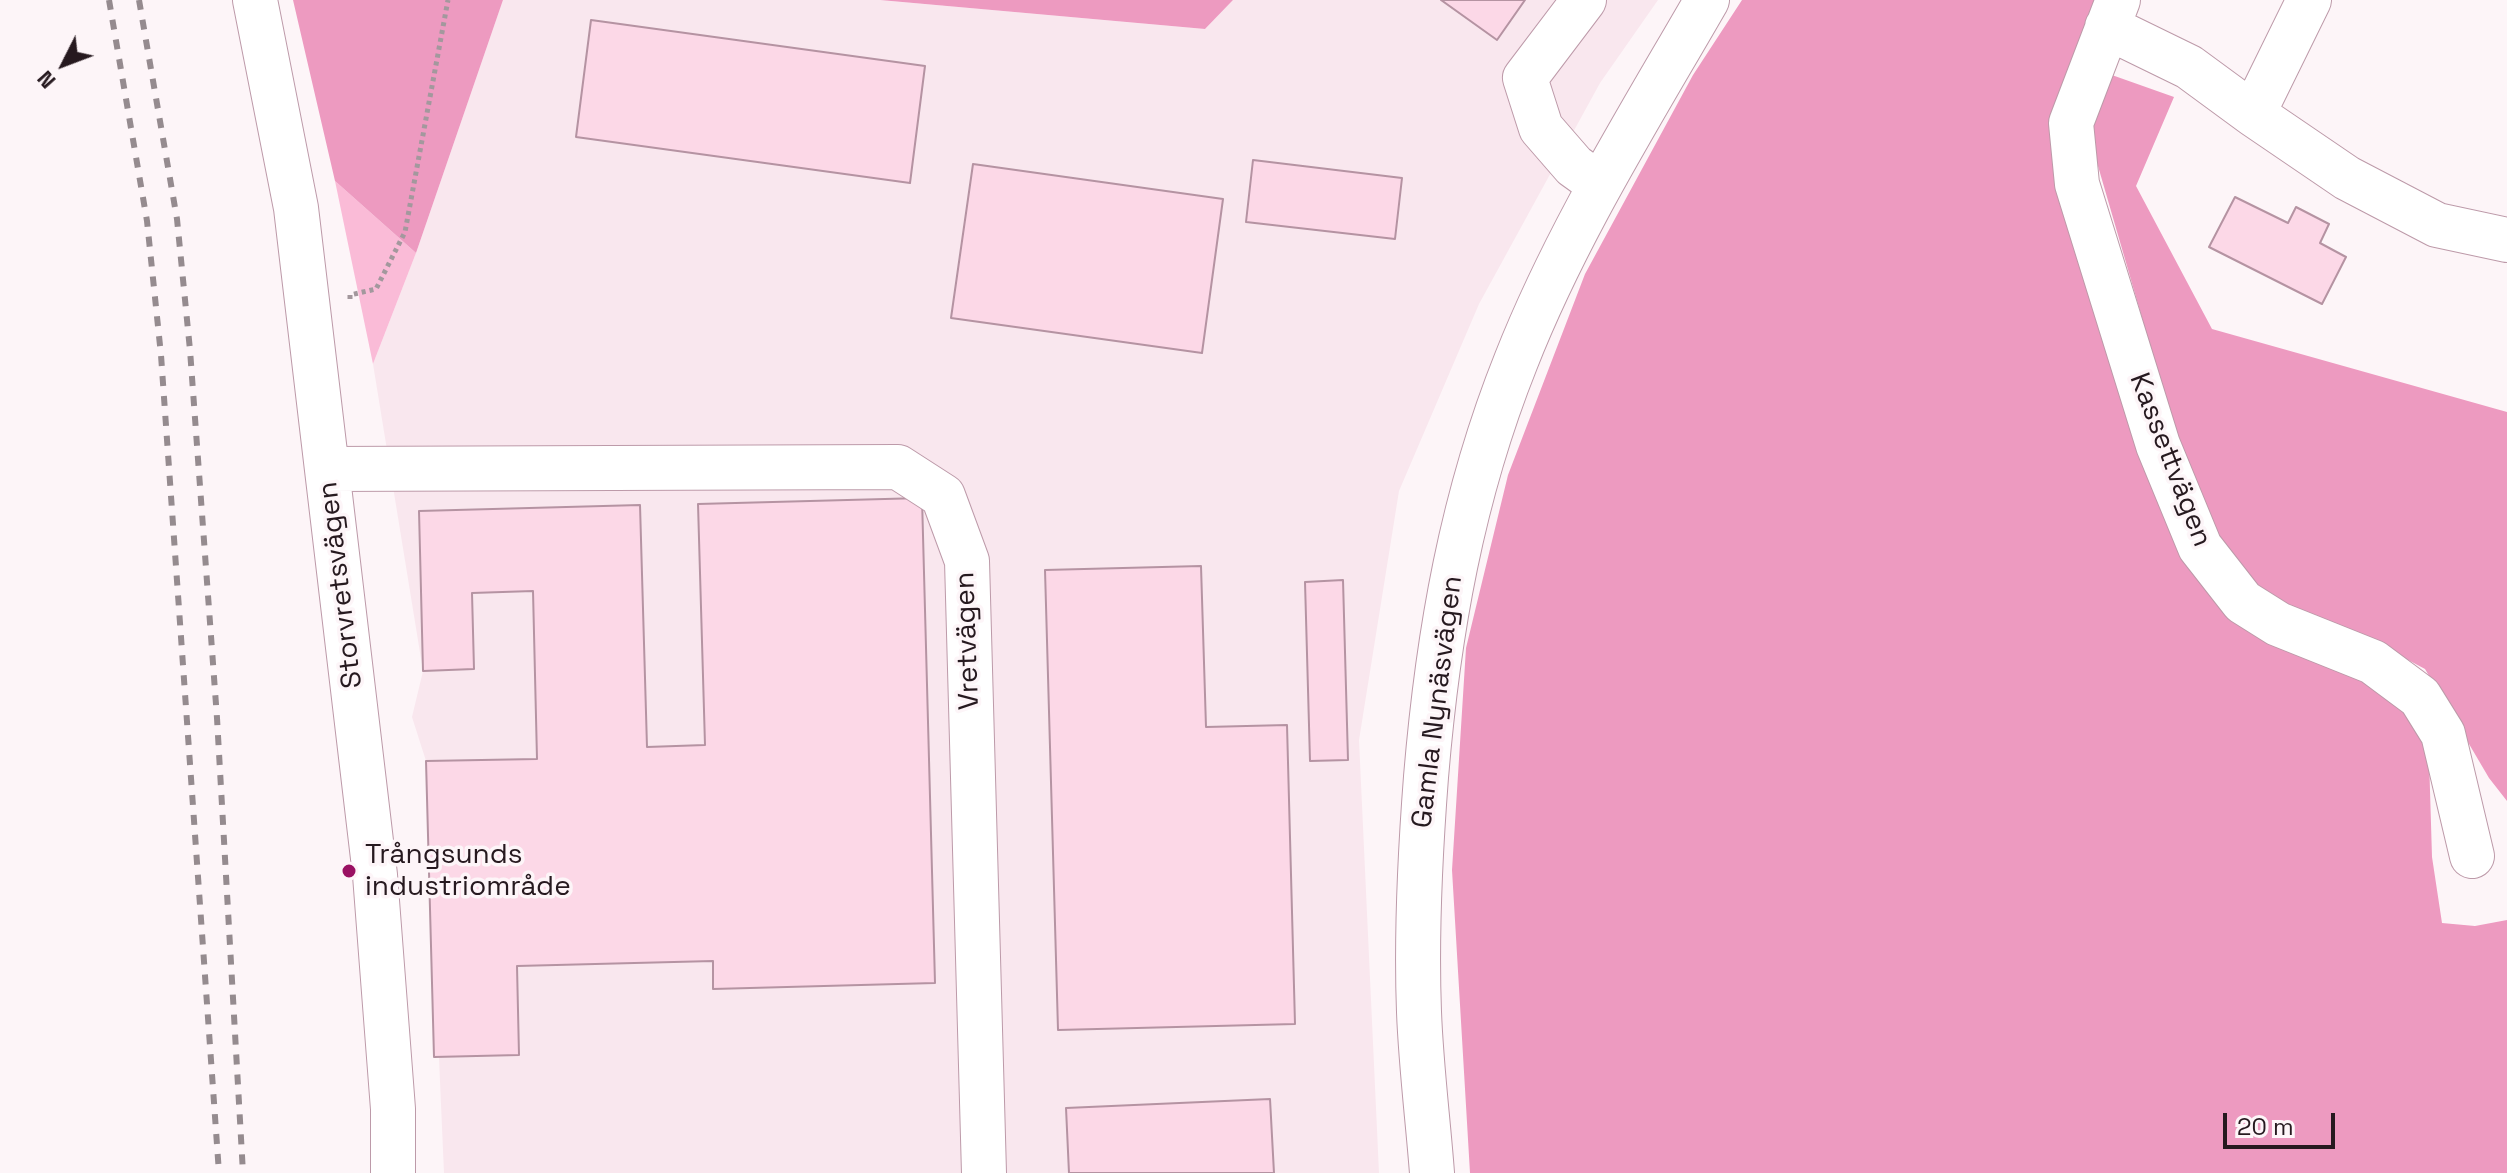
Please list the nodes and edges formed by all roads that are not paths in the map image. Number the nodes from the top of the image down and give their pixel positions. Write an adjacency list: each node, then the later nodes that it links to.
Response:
1 (255, 0): 9 (street, Storvretsvägen)
2 (1584, 0): 7 (street)
3 (1707, 0): 7 (street, Gamla Nynäsvägen)
4 (2309, 0): 6 (street)
5 (2113, 14): 6 (street); 10 (street, Kassettvägen)
6 (2253, 114): 8 (street)
7 (1599, 184): 13 (street, Gamla Nynäsvägen)
8 (2507, 240)
9 (327, 469): 11 (street, Storvretsvägen); 12 (street, Vretvägen)
10 (2472, 856)
11 (393, 1173)
12 (984, 1173)
13 (1432, 1173)

